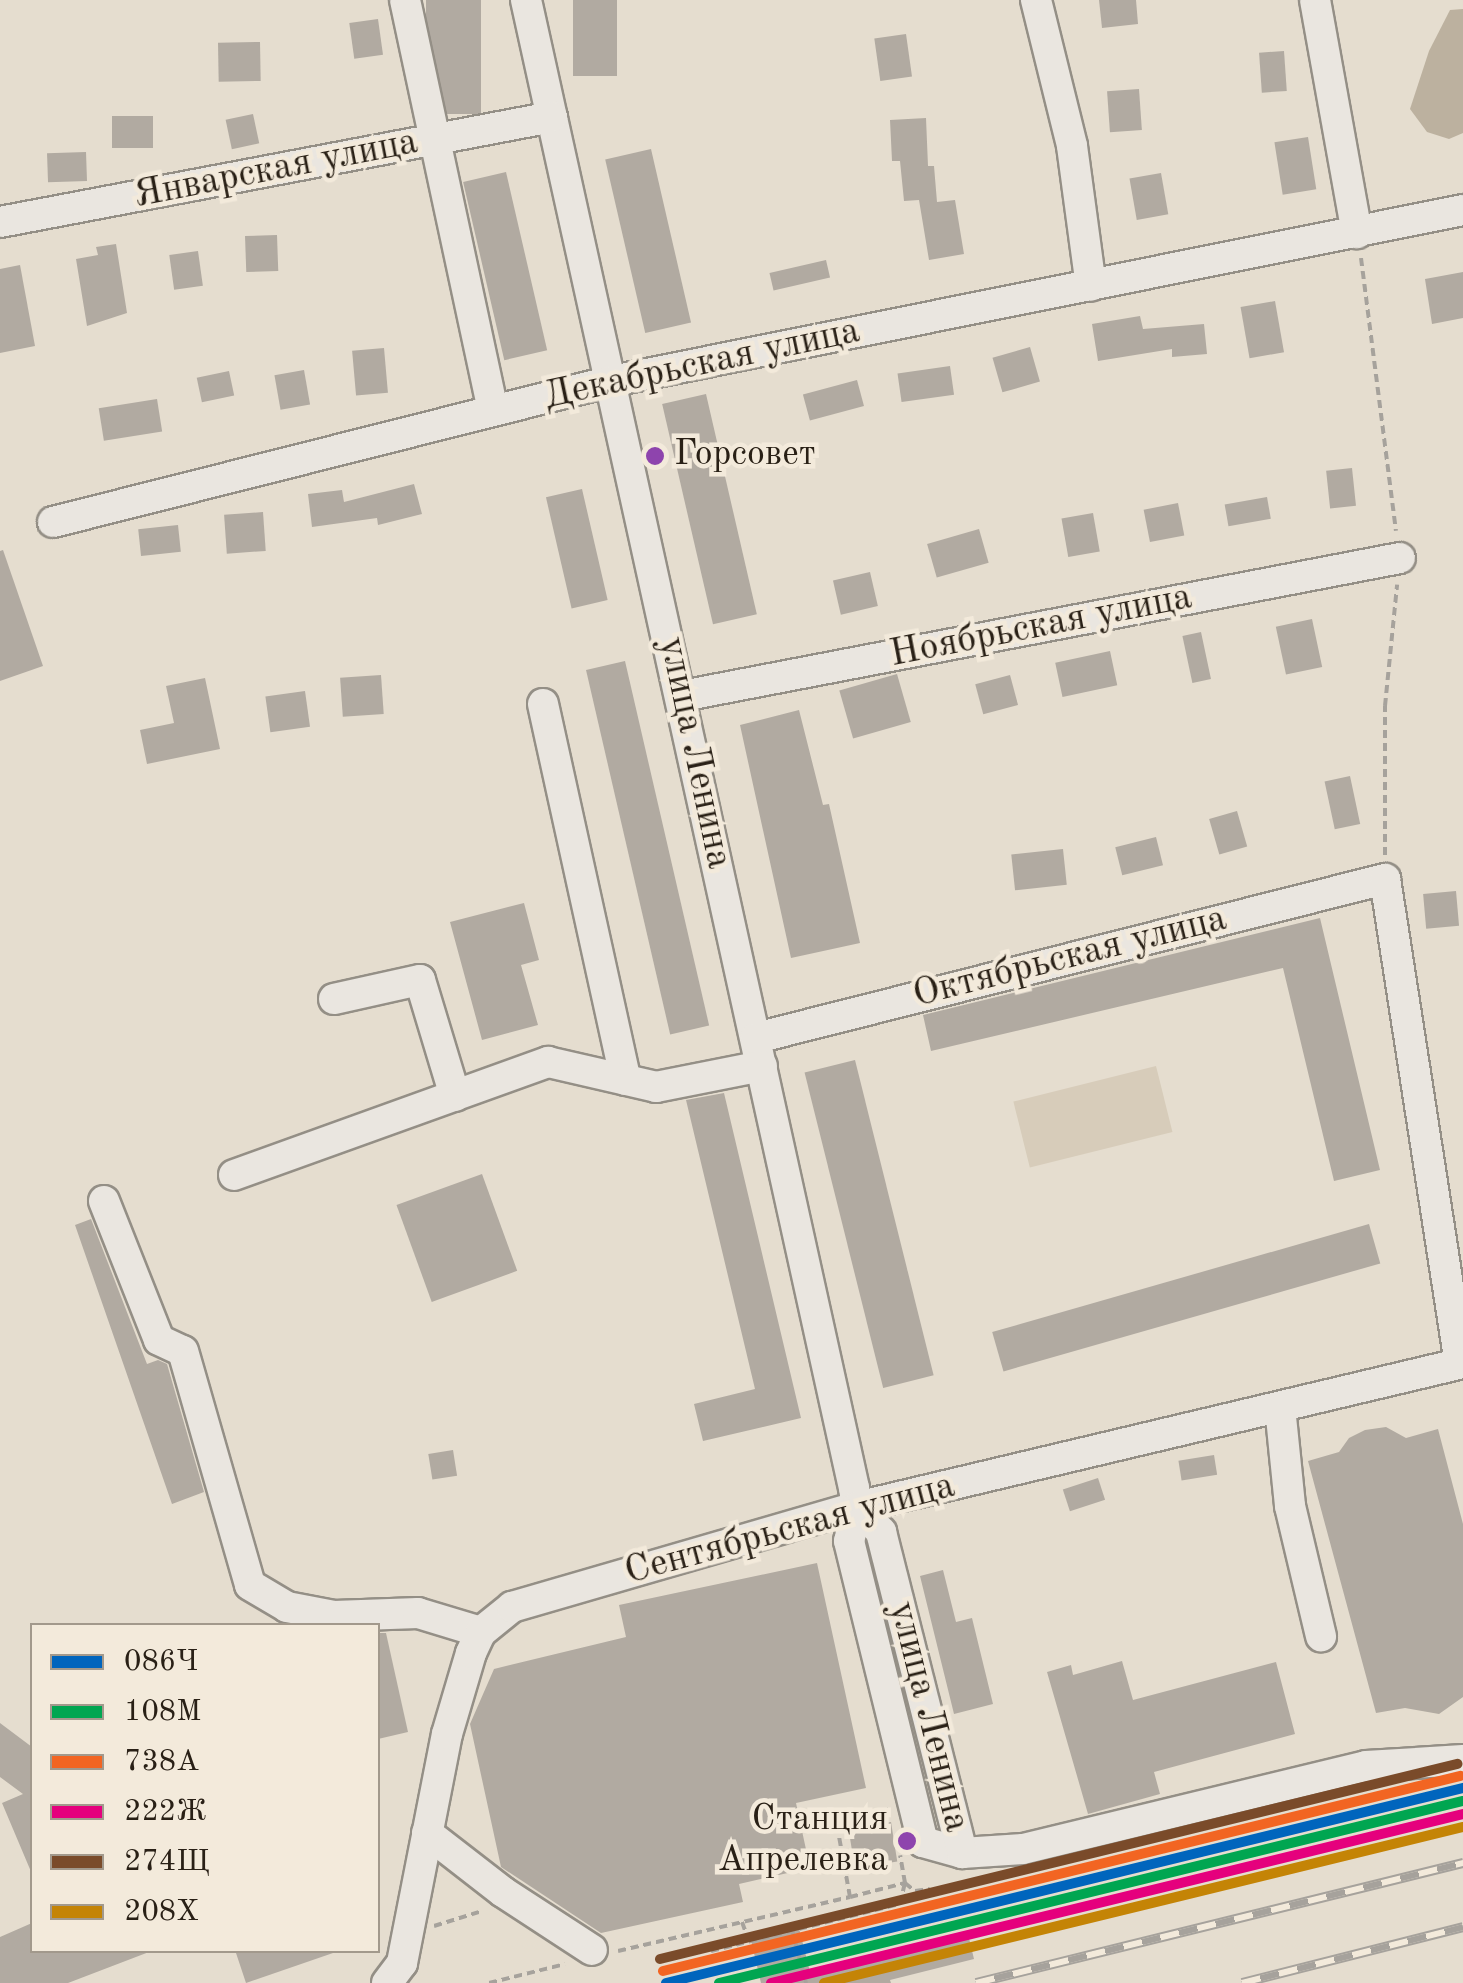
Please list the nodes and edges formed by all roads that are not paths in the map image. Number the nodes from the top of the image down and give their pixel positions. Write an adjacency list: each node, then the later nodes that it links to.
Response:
1 (405, 0): 6 (street)
2 (526, 0): 5 (street, улица Ленина)
3 (1036, 0): 10 (street)
4 (1316, 0): 9 (street)
5 (552, 117): 6 (street, Январская улица); 11 (street, улица Ленина)
6 (433, 140): 8 (street, Январская улица); 12 (street)
7 (1463, 210): 9 (street, Декабрьская улица)
8 (0, 222)
9 (1358, 233): 10 (street, Декабрьская улица)
10 (1091, 286): 11 (street, Декабрьская улица)
11 (612, 382): 12 (street, Декабрьская улица); 15 (street, улица Ленина)
12 (493, 410): 13 (street, Декабрьская улица)
13 (53, 522)
14 (1400, 558): 15 (street, Ноябрьская улица)
15 (682, 696): 18 (street, улица Ленина)
16 (544, 704): 19 (street)
17 (334, 1000): 20 (street)
18 (759, 1052): 19 (street, Октябрьская улица); 23 (street, Октябрьская улица); 25 (street, улица Ленина)
19 (626, 1080): 20 (street, Октябрьская улица)
20 (454, 1096): 21 (street, Октябрьская улица)
21 (234, 1175)
22 (104, 1201): 26 (street)
23 (1462, 1363): 24 (street, Сентябрьская улица)
24 (1280, 1407): 25 (street, Сентябрьская улица); 27 (street)
25 (858, 1507): 26 (street, Сентябрьская улица); 28 (street, улица Ленина)
26 (481, 1632): 29 (street)
27 (1322, 1636)
28 (1463, 1760)
29 (428, 1833): 30 (street); 31 (street)
30 (590, 1955)
31 (387, 1983)

